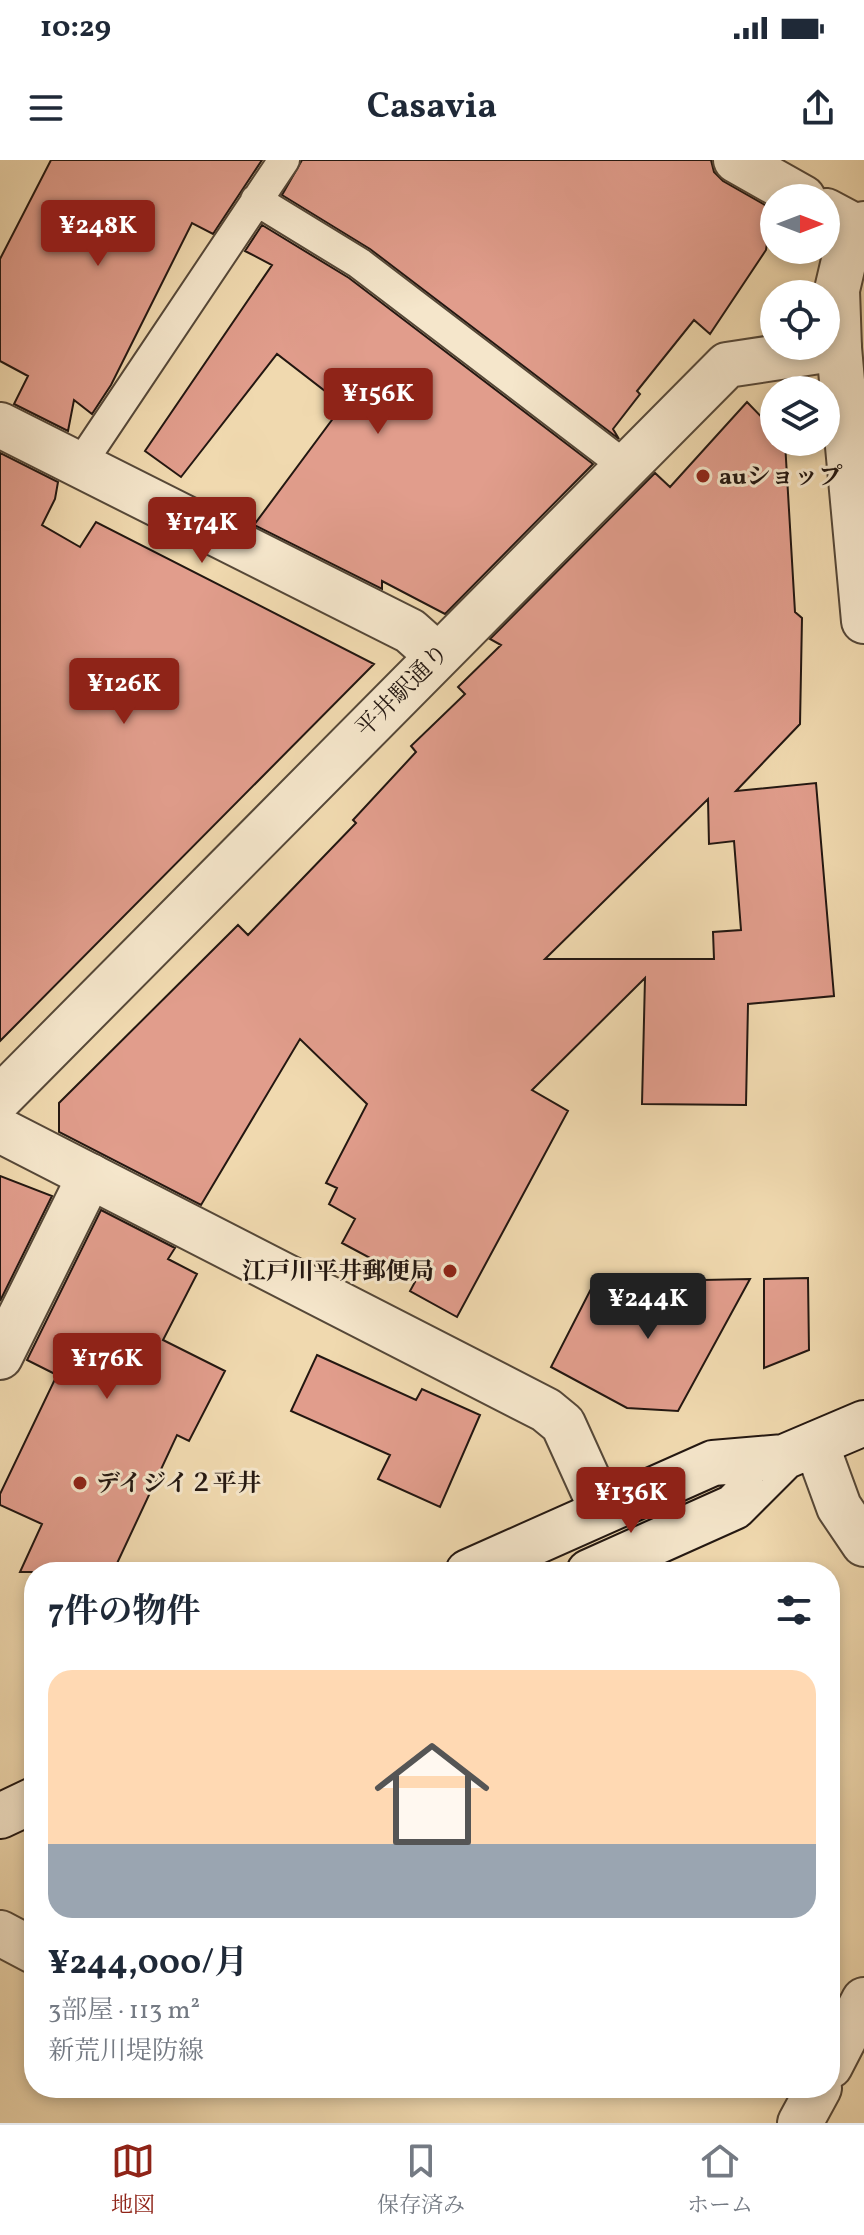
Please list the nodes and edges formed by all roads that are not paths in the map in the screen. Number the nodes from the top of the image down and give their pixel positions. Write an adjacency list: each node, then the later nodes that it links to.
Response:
1 (284, 160): 4 (lane)
2 (736, 160): 3 (street)
3 (778, 184)
4 (256, 200): 10 (lane); 11 (lane)
5 (853, 224): 6 (street)
6 (839, 280)
7 (840, 359): 12 (street)
8 (760, 360): 11 (street, 平井駅通り)
9 (0, 425): 10 (street)
10 (79, 466): 13 (street)
11 (625, 466): 13 (street, 平井駅通り)
12 (864, 621)
13 (437, 655): 14 (street, 平井駅通り)
14 (0, 1098)
15 (0, 1130): 16 (street)
16 (90, 1176): 17 (street); 20 (street)
17 (0, 1357)
18 (864, 1423): 19 (street)
19 (800, 1451): 20 (street); 21 (street); 23 (street)
20 (602, 1510): 22 (street)
21 (864, 1544)
22 (490, 1562)
23 (611, 1562)
24 (24, 1805): 25 (street)
25 (0, 1816)
26 (0, 1933): 27 (street)
27 (24, 1946)
28 (864, 2000): 29 (street)
29 (840, 2047)
30 (814, 2098): 31 (street)
31 (800, 2123)

